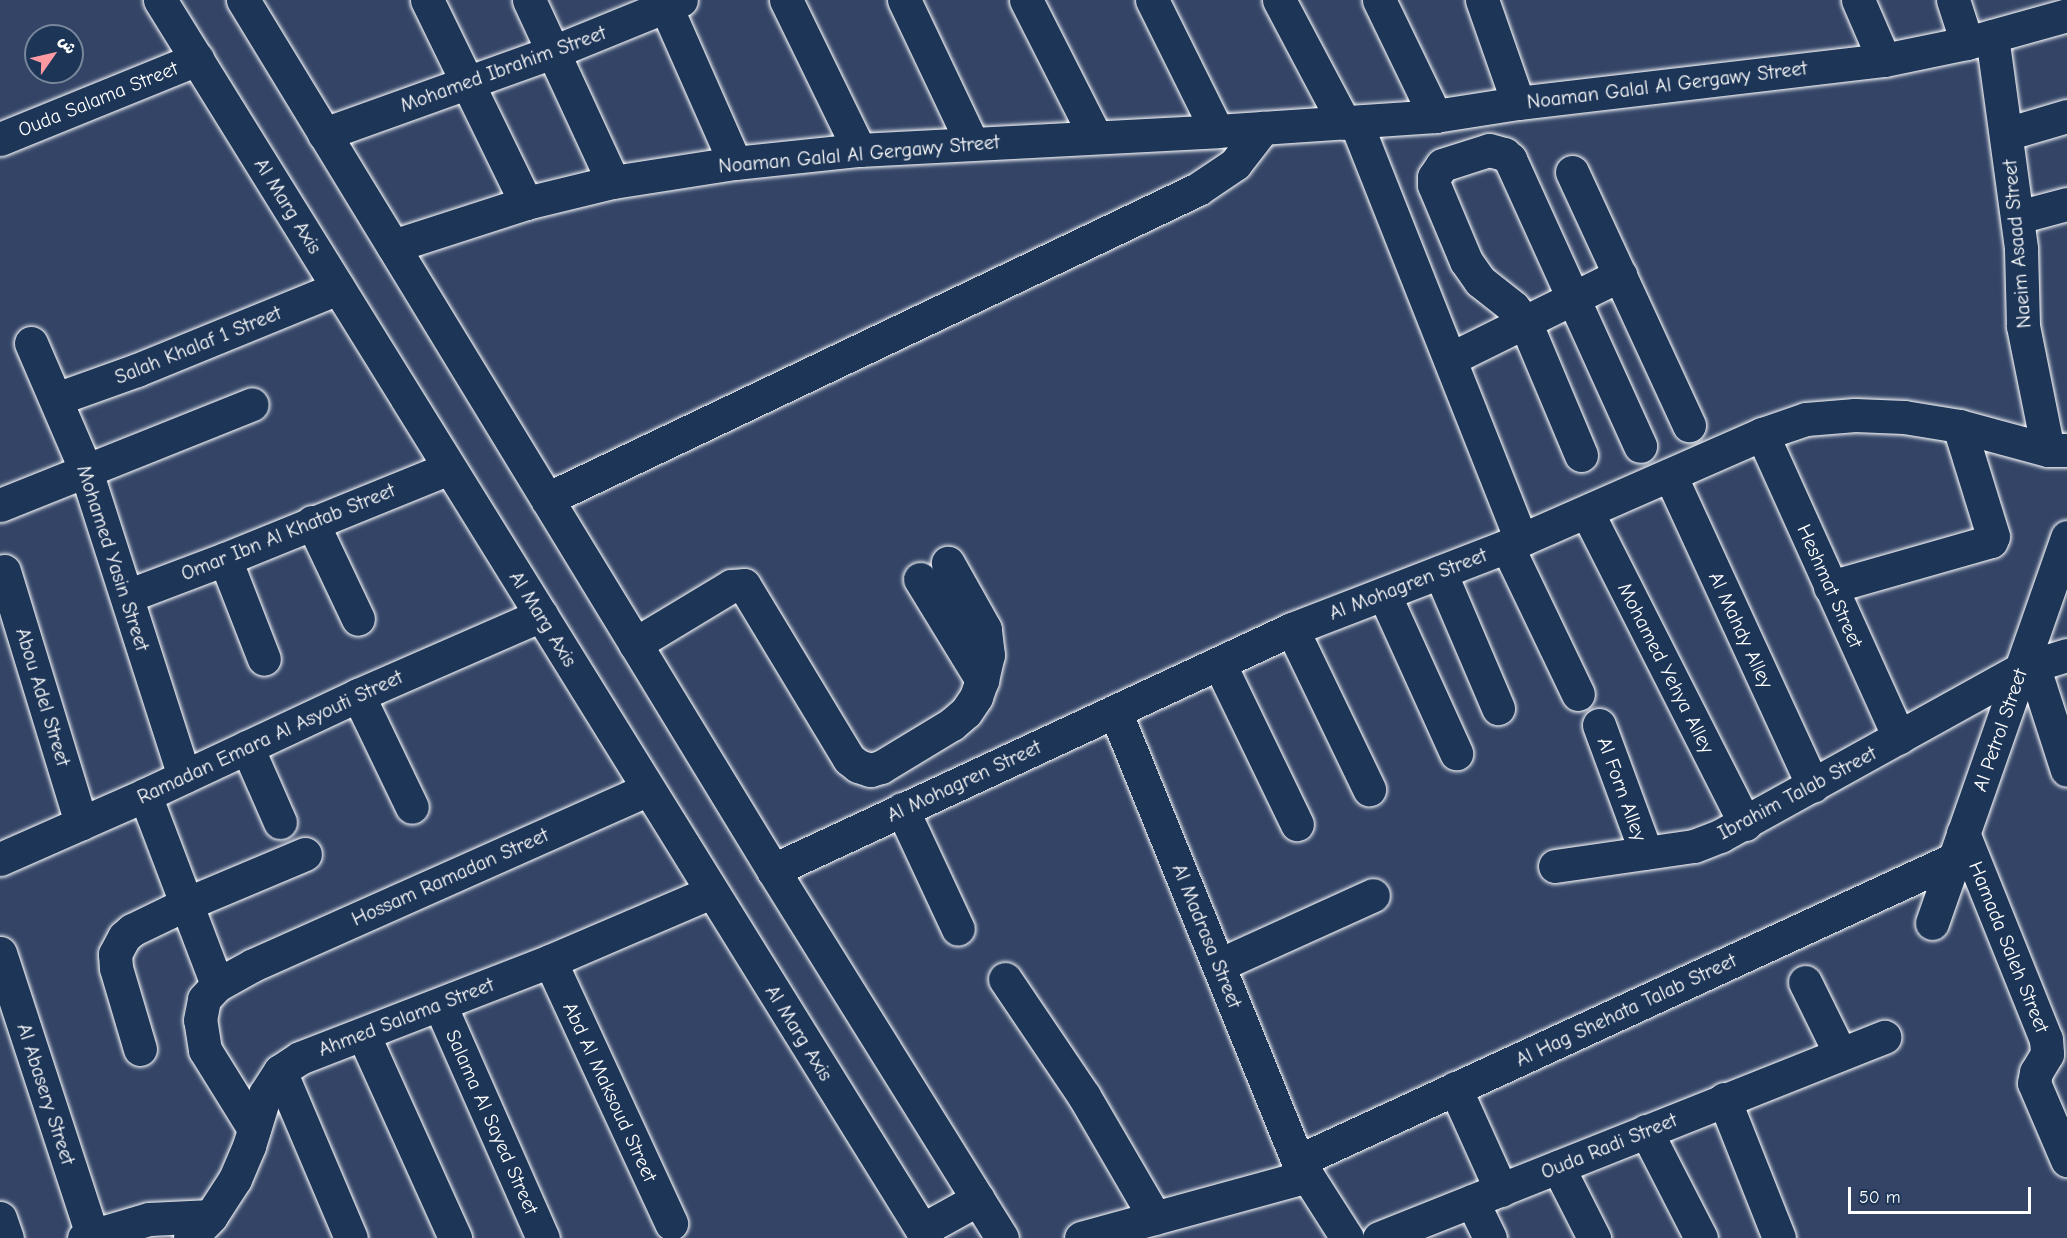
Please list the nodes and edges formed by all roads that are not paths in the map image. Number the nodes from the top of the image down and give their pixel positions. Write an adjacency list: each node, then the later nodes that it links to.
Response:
1 (160, 0): 18 (street, Al Marg Axis)
2 (243, 0): 28 (street)
3 (427, 0): 20 (street)
4 (529, 0): 17 (street)
5 (786, 0): 32 (street)
6 (904, 0): 31 (street)
7 (1026, 0): 29 (street)
8 (1152, 0): 26 (street)
9 (1279, 0): 24 (street)
10 (1379, 0): 22 (street)
11 (1482, 0): 21 (street)
12 (1858, 0): 19 (street)
13 (1953, 0): 16 (street, Naeim Asaad Street)
14 (670, 2): 17 (street, Mohamed Ibrahim Street); 33 (street)
15 (2067, 15): 16 (street, Noaman Galal Al Gergawy Street)
16 (1979, 40): 19 (street, Noaman Galal Al Gergawy Street); 27 (street, Naeim Asaad Street)
17 (553, 52): 20 (street, Mohamed Ibrahim Street); 35 (street)
18 (197, 59): 30 (street, Ouda Salama Street); 41 (street, Al Marg Axis)
19 (1884, 60): 21 (street, Noaman Galal Al Gergawy Street)
20 (468, 82): 28 (street, Mohamed Ibrahim Street); 36 (street)
21 (1518, 103): 22 (street, Noaman Galal Al Gergawy Street)
22 (1435, 116): 24 (street, Noaman Galal Al Gergawy Street)
23 (2067, 116): 27 (street)
24 (1350, 123): 25 (street, Noaman Galal Al Gergawy Street); 45 (street)
25 (1263, 128): 26 (street, Noaman Galal Al Gergawy Street); 57 (street)
26 (1217, 131): 29 (street, Noaman Galal Al Gergawy Street)
27 (2006, 134): 38 (street, Naeim Asaad Street)
28 (324, 135): 39 (street)
29 (1095, 136): 31 (street, Noaman Galal Al Gergawy Street)
30 (0, 139)
31 (972, 143): 32 (street, Noaman Galal Al Gergawy Street)
32 (859, 150): 33 (street, Noaman Galal Al Gergawy Street)
33 (735, 163): 35 (street, Noaman Galal Al Gergawy Street)
34 (1572, 172): 40 (street)
35 (613, 183): 36 (street, Noaman Galal Al Gergawy Street)
36 (526, 203): 39 (street, Noaman Galal Al Gergawy Street)
37 (2067, 204): 38 (street)
38 (2018, 217): 52 (street, Naeim Asaad Street)
39 (393, 246): 57 (street)
40 (1620, 275): 42 (street); 48 (street)
41 (338, 288): 46 (street, Salah Khalaf 1 Street); 54 (street, Al Marg Axis)
42 (1574, 298): 43 (street); 43 (street); 51 (street)
43 (1525, 322): 45 (street); 53 (street)
44 (31, 343): 46 (street, Mohamed Yasin Street)
45 (1450, 359): 62 (street)
46 (56, 399): 55 (street, Mohamed Yasin Street)
47 (252, 404): 55 (street)
48 (1689, 425)
49 (1959, 426): 50 (street, Al Mohagren Street); 52 (street, Al Mohagren Street); 67 (street)
50 (1762, 434): 56 (street, Al Mohagren Street); 67 (street, Heshmat Street)
51 (1640, 446)
52 (2057, 450)
53 (1581, 455)
54 (450, 468): 60 (street, Omar Ibn Al Khatab Street); 70 (street, Al Marg Axis)
55 (86, 471): 58 (street); 69 (street, Mohamed Yasin Street)
56 (1670, 475): 59 (street, Al Mohagren Street); 88 (street, Al Mahdy Alley)
57 (547, 500): 73 (street)
58 (0, 506)
59 (1587, 512): 62 (street, Al Mohagren Street); 97 (street, Mohamed Yehya Alley)
60 (312, 522): 63 (street, Omar Ibn Al Khatab Street); 71 (street)
61 (2067, 537): 77 (street, Al Petrol Street)
62 (1514, 543): 66 (street, Al Mohagren Street); 78 (street)
63 (225, 559): 69 (street, Omar Ibn Al Khatab Street); 75 (street)
64 (4, 571): 95 (street, Abou Adel Street)
65 (934, 571): 73 (street)
66 (1440, 572): 68 (street, Al Mohagren Street); 80 (street)
67 (1830, 586): 83 (street, Heshmat Street)
68 (1384, 594): 72 (street, Al Mohagren Street); 85 (street)
69 (127, 596): 87 (street, Mohamed Yasin Street)
70 (541, 615): 79 (street, Ramadan Emara Al Asyouti Street); 89 (street, Al Marg Axis)
71 (358, 619)
72 (1292, 629): 76 (street, Al Mohagren Street); 90 (street)
73 (635, 644): 103 (street)
74 (2067, 655): 77 (street, Ibrahim Talab Street)
75 (264, 659)
76 (1219, 663): 81 (street, Al Mohagren Street); 96 (street)
77 (2027, 667): 83 (street, Ibrahim Talab Street); 86 (street); 98 (street, Al Petrol Street)
78 (1578, 694)
79 (358, 695): 84 (street, Ramadan Emara Al Asyouti Street); 92 (street)
80 (1498, 708)
81 (1115, 711): 93 (street, Al Mohagren Street); 111 (street, Al Madrasa Street)
82 (1599, 725): 99 (street, Al Forn Alley)
83 (1899, 737): 88 (street, Ibrahim Talab Street)
84 (247, 747): 87 (street, Ramadan Emara Al Asyouti Street); 94 (street)
85 (1456, 753)
86 (2066, 763)
87 (184, 777): 91 (street, Ramadan Emara Al Asyouti Street)
88 (1813, 786): 97 (street, Ibrahim Talab Street)
89 (648, 789): 104 (street, Al Marg Axis); 114 (street, Hossam Ramadan Street)
90 (1369, 789)
91 (145, 795): 95 (street, Ramadan Emara Al Asyouti Street); 106 (street)
92 (412, 807)
93 (902, 809): 103 (street, Al Mohagren Street); 108 (street)
94 (280, 822)
95 (81, 823): 101 (street, Ramadan Emara Al Asyouti Street)
96 (1297, 824)
97 (1745, 824): 99 (street, Ibrahim Talab Street)
98 (1959, 846): 107 (street, Al Petrol Street); 121 (street, Al Hag Shehata Talab Street); 125 (street, Hamada Saleh Street)
99 (1646, 853): 102 (street, Ibrahim Talab Street)
100 (305, 854): 106 (street)
101 (0, 859)
102 (1555, 866)
103 (773, 870): 129 (street)
104 (711, 892): 110 (street, Ahmed Salama Street); 134 (street, Al Marg Axis)
105 (1373, 895): 111 (street)
106 (186, 904): 114 (street); 118 (street)
107 (1932, 923)
108 (958, 929)
109 (0, 953): 135 (street, Al Abasery Street)
110 (550, 962): 115 (street, Ahmed Salama Street); 132 (street, Abd Al Maksoud Street)
111 (1219, 965): 127 (street, Al Madrasa Street)
112 (1005, 979): 131 (street)
113 (1805, 982): 119 (street)
114 (217, 985): 123 (street)
115 (440, 1005): 116 (street, Ahmed Salama Street); 139 (street, Salama Al Sayed Street)
116 (363, 1034): 120 (street, Ahmed Salama Street); 138 (street)
117 (1884, 1037): 119 (street, Ouda Radi Street)
118 (140, 1049)
119 (1840, 1053): 122 (street, Ouda Radi Street)
120 (280, 1071): 123 (street, Ahmed Salama Street); 137 (street)
121 (1455, 1088): 127 (street, Al Hag Shehata Talab Street); 128 (street)
122 (1724, 1099): 124 (street, Ouda Radi Street); 147 (street)
123 (254, 1129): 133 (street, Ahmed Salama Street)
124 (1646, 1131): 126 (street, Ouda Radi Street); 146 (street)
125 (2067, 1160)
126 (1558, 1167): 128 (street, Ouda Radi Street); 145 (street)
127 (1303, 1168): 131 (street, Al Hag Shehata Talab Street); 142 (street, Al Madrasa Street)
128 (1487, 1196): 143 (street, Ouda Radi Street); 144 (street)
129 (978, 1199): 134 (street); 140 (street)
130 (0, 1218): 136 (street)
131 (1155, 1218): 141 (street, Al Hag Shehata Talab Street)
132 (670, 1223)
133 (201, 1227): 135 (street)
134 (918, 1235)
135 (88, 1236)
136 (7, 1238)
137 (351, 1238)
138 (455, 1238)
139 (543, 1238)
140 (1002, 1238)
141 (1081, 1238)
142 (1347, 1238)
143 (1379, 1238)
144 (1490, 1238)
145 (1594, 1238)
146 (1701, 1238)
147 (1779, 1238)

